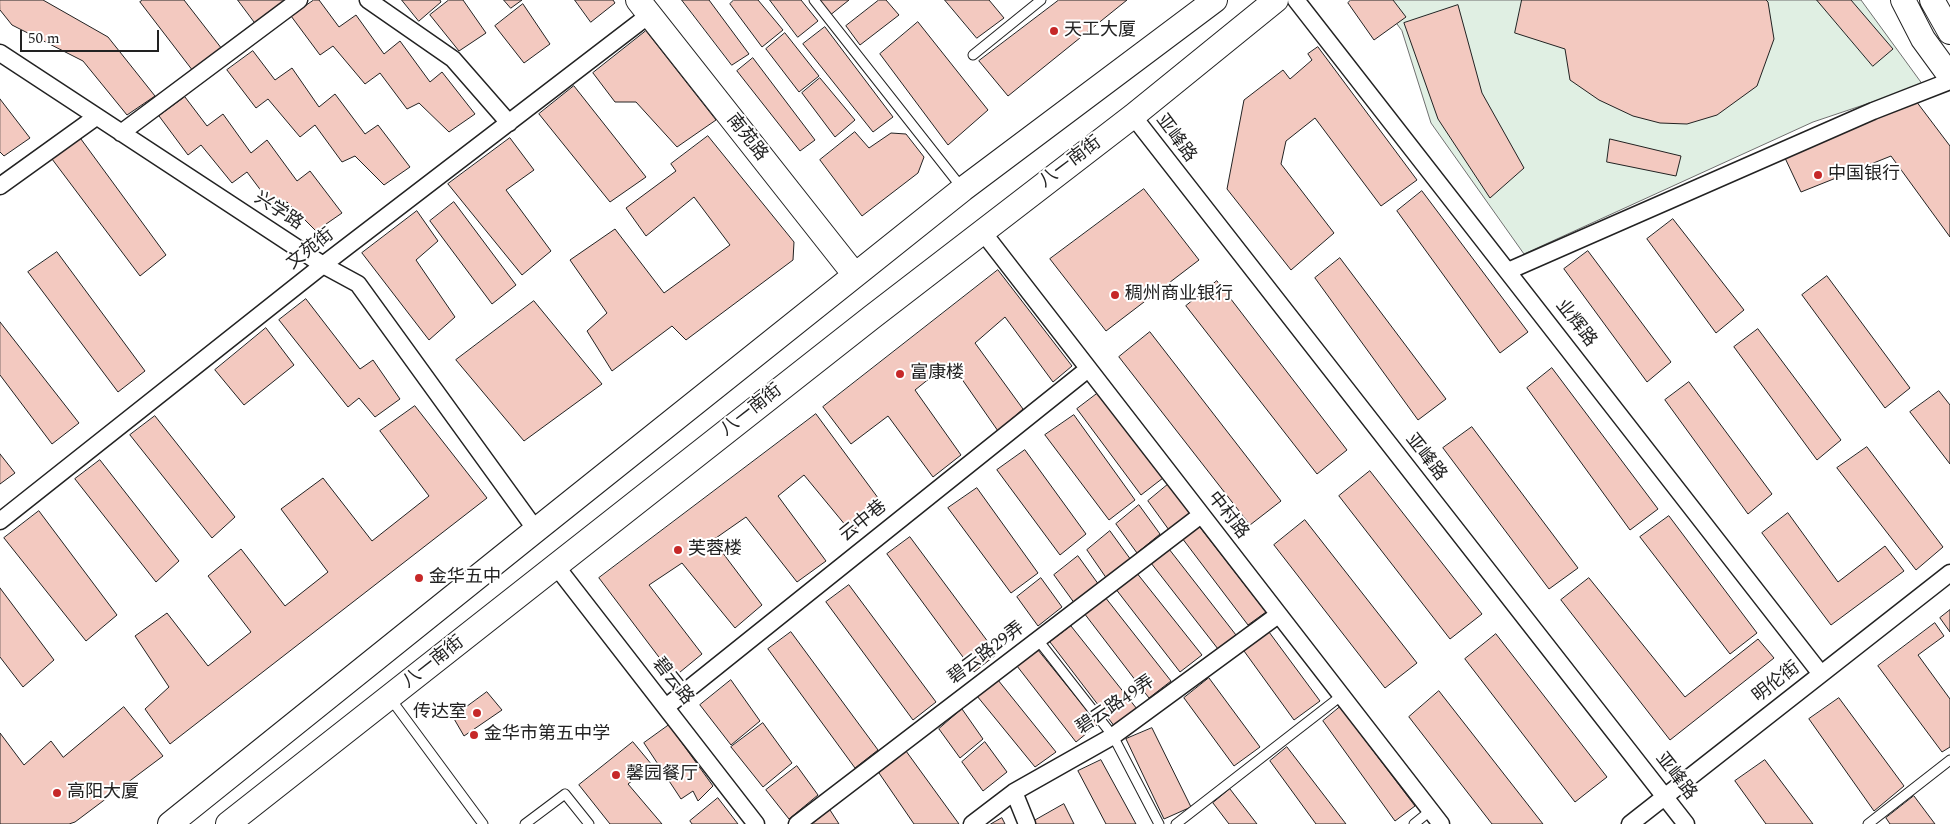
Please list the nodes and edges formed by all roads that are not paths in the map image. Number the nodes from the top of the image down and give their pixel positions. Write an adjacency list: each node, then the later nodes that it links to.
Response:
1 (299, 0): 19 (street)
2 (368, 0): 18 (street)
3 (814, 0): 21 (lane)
4 (1041, 0): 13 (lane)
5 (1215, 0): 21 (main road)
6 (1276, 0): 16 (main road, 八一南街)
7 (1296, 0): 24 (street, 业辉路)
8 (1903, 0): 14 (main road)
9 (1932, 0): 11 (main road)
10 (644, 7): 18 (street, 文苑街); 25 (main road, 南苑路)
11 (1950, 32)
12 (0, 54): 17 (street, 兴学路)
13 (973, 55)
14 (1950, 76)
15 (1950, 81): 24 (street)
16 (1132, 116): 22 (main road, 八一南街); 41 (street, 亚峰路)
17 (96, 117): 19 (street, 兴学路); 20 (street)
18 (509, 123): 23 (street, 文苑街)
19 (121, 133): 23 (street, 兴学路)
20 (0, 186)
21 (963, 189): 25 (main road)
22 (982, 231): 26 (street, 中村路); 30 (main road, 八一南街)
23 (323, 265): 28 (street, 文苑街); 29 (street, 兴学路)
24 (1508, 271): 34 (street, 业辉路)
25 (855, 276): 29 (main road)
26 (1088, 370): 27 (street, 中村路); 37 (street, 云中巷)
27 (1201, 515): 32 (street, 中村路); 33 (street, 碧云路29弄)
28 (0, 521)
29 (536, 530): 43 (main road)
30 (556, 566): 36 (main road, 八一南街); 37 (street, 碧云路)
31 (1950, 573): 34 (street, 明伦街)
32 (1278, 615): 35 (street, 中村路); 38 (street, 碧云路49弄)
33 (1038, 640): 38 (lane); 49 (street, 碧云路29弄)
34 (1821, 674): 41 (street, 明伦街)
35 (1341, 696): 42 (street, 中村路); 53 (lane)
36 (390, 698): 44 (main road, 八一南街); 45 (lane)
37 (666, 707): 48 (street, 碧云路)
38 (1113, 736): 40 (street, 碧云路49弄); 52 (lane)
39 (1950, 760): 57 (lane)
40 (1014, 792): 50 (street, 碧云路49弄); 51 (street)
41 (1664, 796): 55 (street, 明伦街); 56 (street, 亚峰路)
42 (1436, 818): 54 (lane)
43 (170, 824)
44 (228, 824)
45 (483, 824)
46 (525, 824): 47 (lane)
47 (589, 824)
48 (756, 824)
49 (798, 824)
50 (972, 824)
51 (1027, 824)
52 (1159, 824)
53 (1176, 824)
54 (1414, 824)
55 (1630, 824)
56 (1686, 824)
57 (1868, 824)

